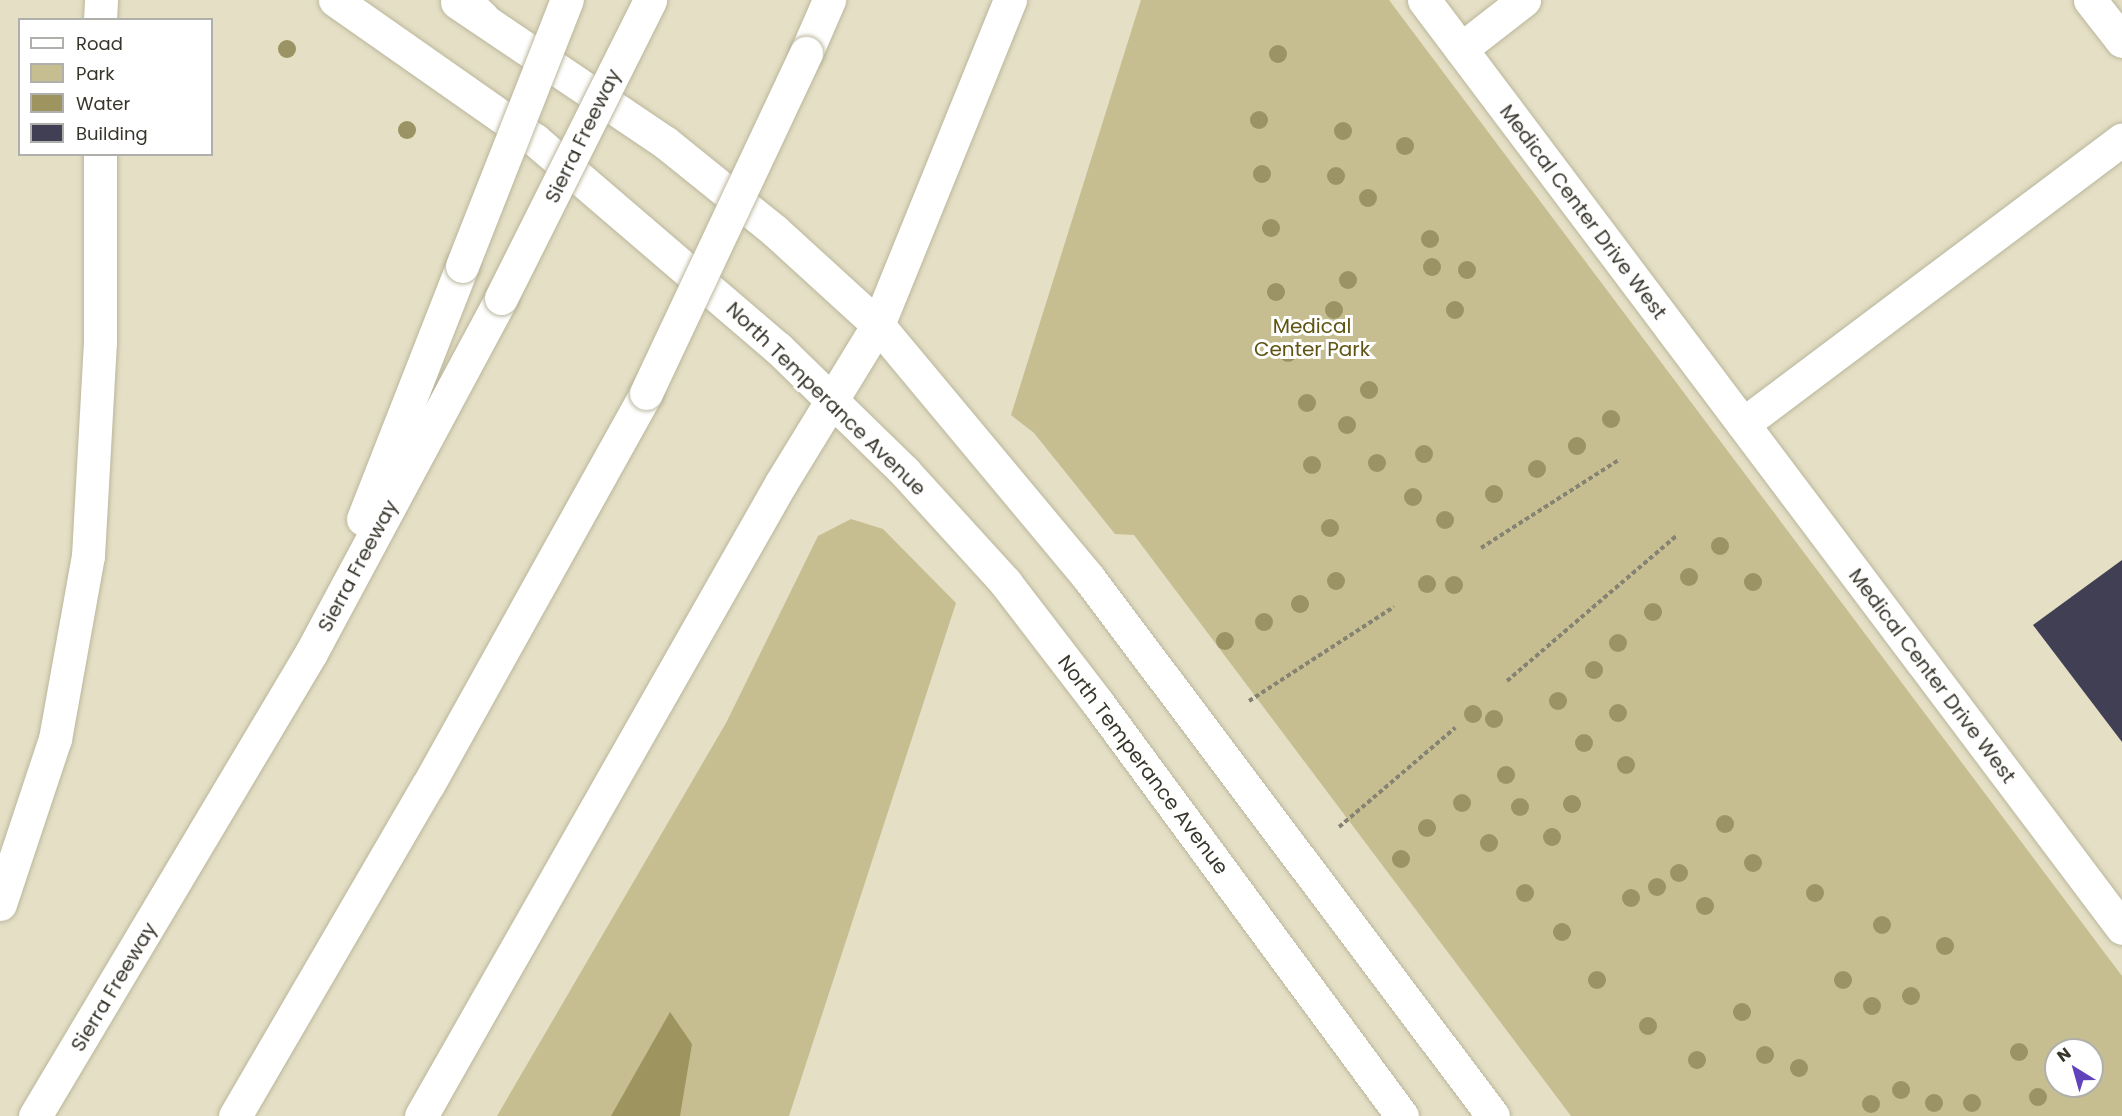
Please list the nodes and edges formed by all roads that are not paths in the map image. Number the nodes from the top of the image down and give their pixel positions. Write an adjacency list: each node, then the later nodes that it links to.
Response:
1 (100, 0): 12 (main road)
2 (335, 0): 18 (main road, North Temperance Avenue)
3 (454, 0): 11 (main road)
4 (567, 0): 20 (main road, bridge)
5 (650, 0): 20 (main road, Sierra Freeway, bridge)
6 (829, 0): 24 (main road, bridge)
7 (1010, 0): 17 (main road)
8 (1424, 0): 14 (main road, Medical Center Drive West)
9 (1524, 0): 14 (main road)
10 (2090, 0): 13 (main road)
11 (473, 8): 17 (main road)
12 (100, 18)
13 (2119, 30)
14 (1461, 49): 19 (main road, Medical Center Drive West)
15 (2122, 139): 19 (main road)
16 (100, 156): 21 (main road)
17 (878, 325): 18 (main road); 27 (main road)
18 (835, 401): 25 (main road); 26 (main road, North Temperance Avenue)
19 (1743, 424): 22 (main road, Medical Center Drive West)
20 (311, 653): 23 (main road, Sierra Freeway)
21 (0, 904)
22 (2122, 928)
23 (35, 1116)
24 (235, 1116)
25 (421, 1116)
26 (1402, 1116)
27 (1493, 1116)

